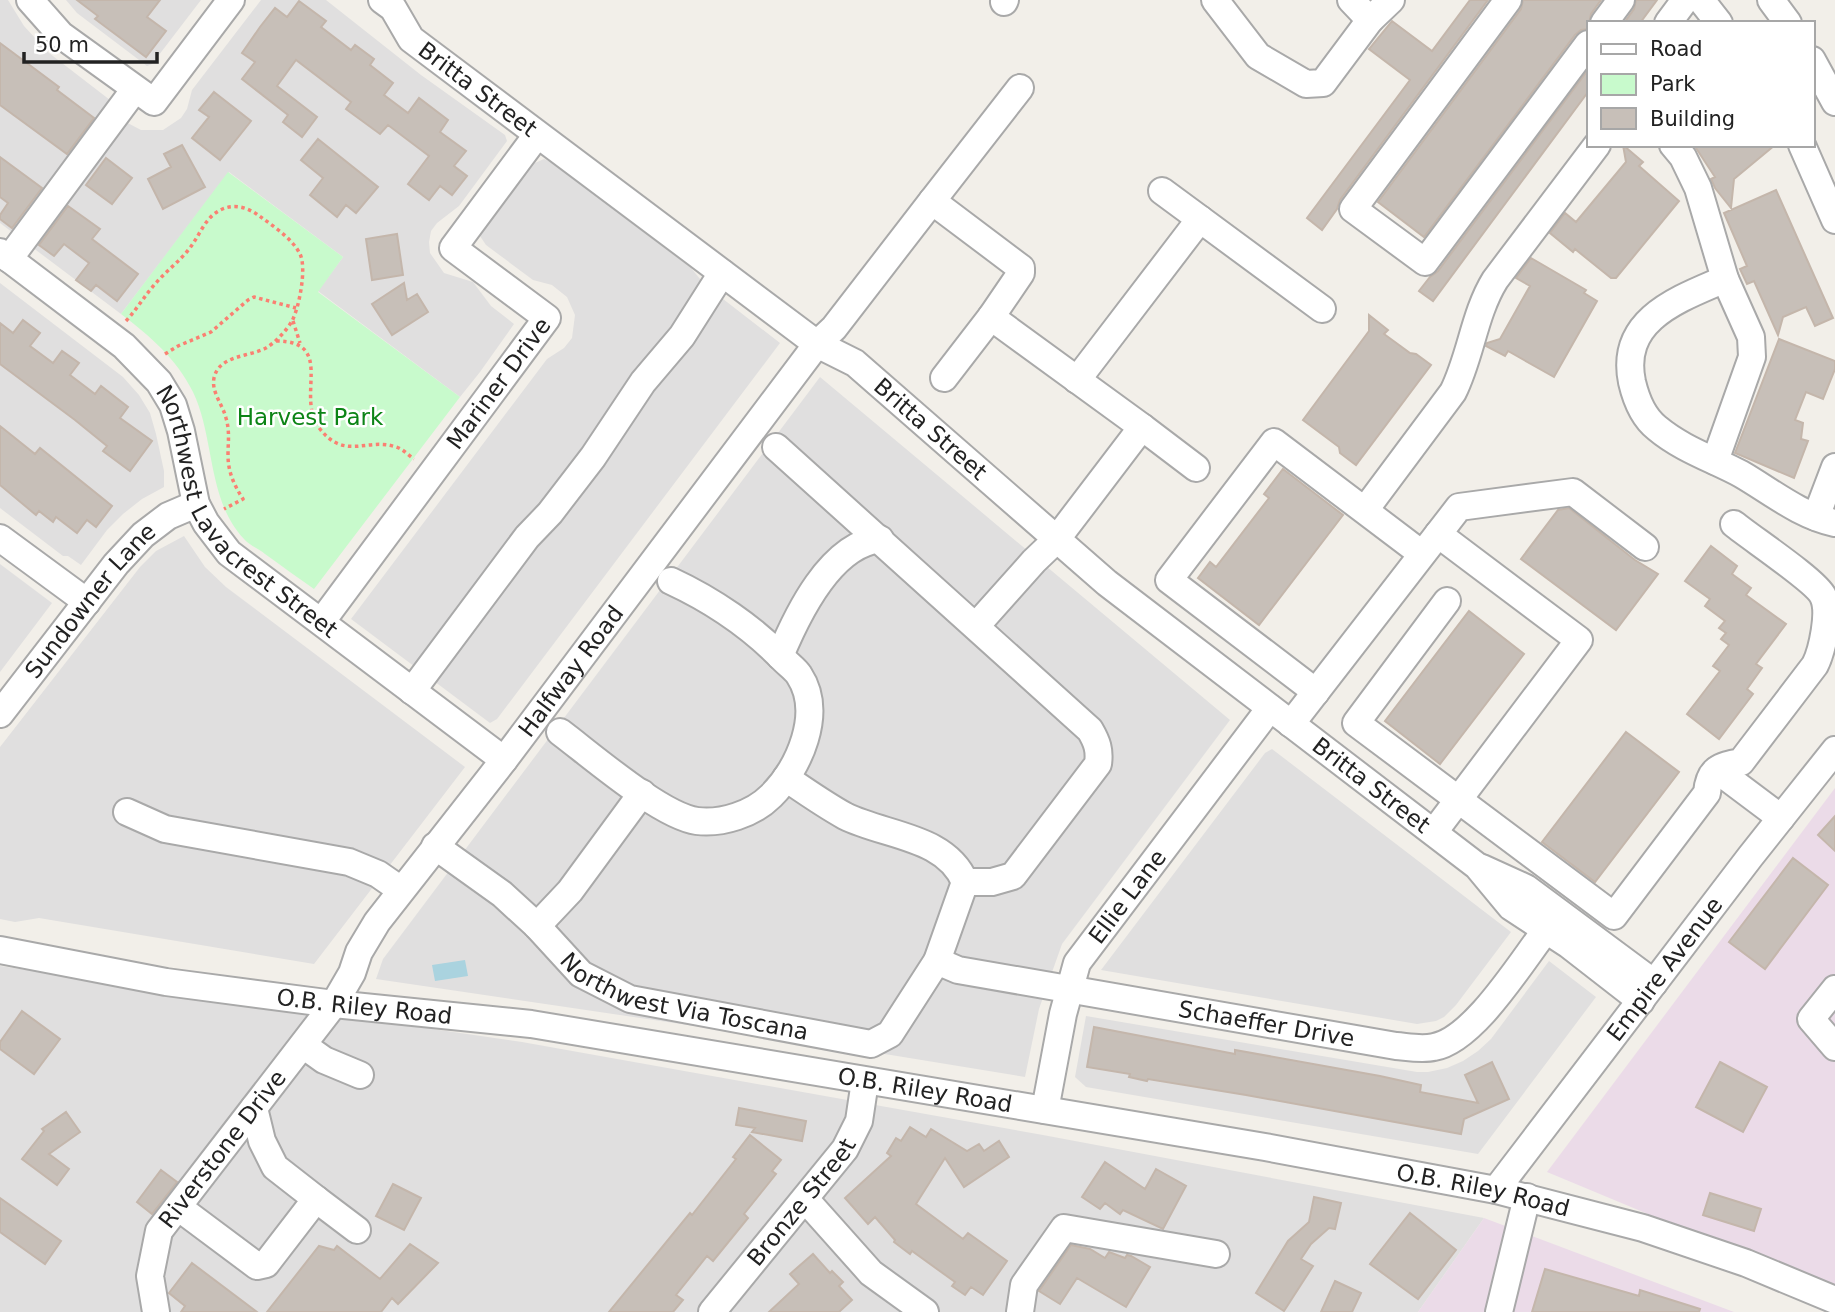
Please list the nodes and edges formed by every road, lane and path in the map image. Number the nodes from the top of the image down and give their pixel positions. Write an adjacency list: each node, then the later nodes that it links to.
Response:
1 (30, 0): 20 (street)
2 (231, 0): 20 (street)
3 (382, 0): 22 (street, Britta Street)
4 (1215, 0): 12 (street)
5 (1351, 0): 12 (street)
6 (1391, 0): 12 (street)
7 (1508, 0): 17 (street)
8 (1621, 0): 13 (street)
9 (1685, 0): 14 (street)
10 (1701, 0): 15 (street)
11 (1771, 0): 16 (street)
12 (1370, 20)
13 (1605, 21)
14 (1669, 21)
15 (1717, 21)
16 (1787, 21)
17 (1587, 45)
18 (1814, 64): 21 (street)
19 (1020, 88): 27 (street, Halfway Road)
20 (135, 89): 30 (street)
21 (1835, 102)
22 (537, 135): 31 (street, Britta Street); 63 (street, Mariner Drive)
23 (1595, 147): 52 (street)
24 (1675, 147): 32 (street)
25 (1803, 147): 28 (street)
26 (1163, 191): 29 (street)
27 (932, 201): 35 (street); 39 (street, Halfway Road)
28 (1833, 213)
29 (1200, 219): 34 (street); 43 (street)
30 (4, 255): 50 (street, Northwest Lavacrest Street)
31 (722, 273): 39 (street, Britta Street); 66 (street)
32 (1725, 279): 47 (street); 47 (street)
33 (296, 308): 36 (path); 37 (path); 41 (path)
34 (1322, 309)
35 (991, 317): 42 (street); 43 (street)
36 (293, 320): 38 (path); 40 (path)
37 (126, 321)
38 (276, 341): 40 (path); 51 (path)
39 (817, 344): 57 (street, Britta Street); 73 (street, Halfway Road)
40 (301, 345): 46 (path)
41 (165, 354)
42 (944, 378)
43 (1076, 380): 44 (street)
44 (1142, 427): 49 (street); 57 (street)
45 (775, 447): 56 (street)
46 (414, 459)
47 (1715, 461): 53 (street)
48 (1835, 467): 53 (street)
49 (1196, 468)
50 (196, 504): 62 (street, Sundowner Lane); 63 (street, Northwest Lavacrest Street)
51 (224, 509)
52 (1364, 510): 58 (street); 67 (street)
53 (1825, 520)
54 (1734, 524): 74 (street)
55 (0, 538): 62 (street)
56 (880, 539): 64 (street); 65 (street)
57 (1056, 540): 64 (street); 69 (street, Britta Street)
58 (1430, 544): 59 (street); 67 (street); 77 (street)
59 (1645, 547)
60 (671, 581): 65 (street)
61 (1447, 601): 77 (street)
62 (87, 602): 68 (street, Sundowner Lane)
63 (323, 621): 66 (street, Northwest Lavacrest Street)
64 (976, 626): 83 (street)
65 (780, 656): 75 (street)
66 (412, 691): 73 (street, Northwest Lavacrest Street)
67 (1316, 692): 70 (street)
68 (4, 700)
69 (1270, 708): 70 (street, Britta Street); 89 (street, Ellie Lane)
70 (1291, 724): 80 (street, Britta Street)
71 (560, 732): 76 (street)
72 (1835, 750): 79 (street, Empire Avenue)
73 (504, 760): 81 (street, Halfway Road)
74 (1717, 770): 77 (street); 79 (street)
75 (786, 778): 76 (street); 83 (street)
76 (642, 793): 85 (street)
77 (1459, 800): 80 (street)
78 (127, 812): 84 (street)
79 (1781, 818): 91 (street, Empire Avenue)
80 (1434, 832): 82 (street, Britta Street)
81 (435, 846): 84 (street, Halfway Road); 85 (street, Northwest Via Toscana)
82 (1477, 866): 86 (street, Britta Street); 91 (street, Britta Street)
83 (965, 882): 88 (street, Northwest Via Toscana)
84 (401, 890): 92 (street, Halfway Road)
85 (537, 926): 88 (street, Northwest Via Toscana)
86 (1546, 930): 89 (street, Schaeffer Drive); 91 (street, Britta Street)
87 (0, 950): 92 (street, O.B. Riley Road)
88 (937, 961): 89 (street, Schaeffer Drive)
89 (1069, 989): 98 (street, Ellie Lane)
90 (1835, 989): 94 (street)
91 (1648, 992): 99 (street, Empire Avenue)
92 (334, 1004): 93 (street, Riverstone Drive); 96 (street, O.B. Riley Road)
93 (303, 1045): 95 (street); 97 (street, Riverstone Drive)
94 (1835, 1047)
95 (360, 1074)
96 (865, 1081): 98 (street, O.B. Riley Road); 102 (street, Bronze Street)
97 (254, 1108): 101 (street); 103 (street, Riverstone Drive)
98 (1045, 1111): 99 (street, O.B. Riley Road)
99 (1496, 1190): 100 (street, O.B. Riley Road)
100 (1527, 1197): 106 (street, O.B. Riley Road); 111 (street)
101 (316, 1199): 103 (street); 104 (street)
102 (805, 1199): 108 (street, Bronze Street); 109 (street)
103 (178, 1207): 107 (street, Riverstone Drive)
104 (357, 1230)
105 (1216, 1254): 110 (street)
106 (1835, 1300)
107 (156, 1312)
108 (712, 1312)
109 (925, 1312)
110 (1020, 1312)
111 (1499, 1312)

